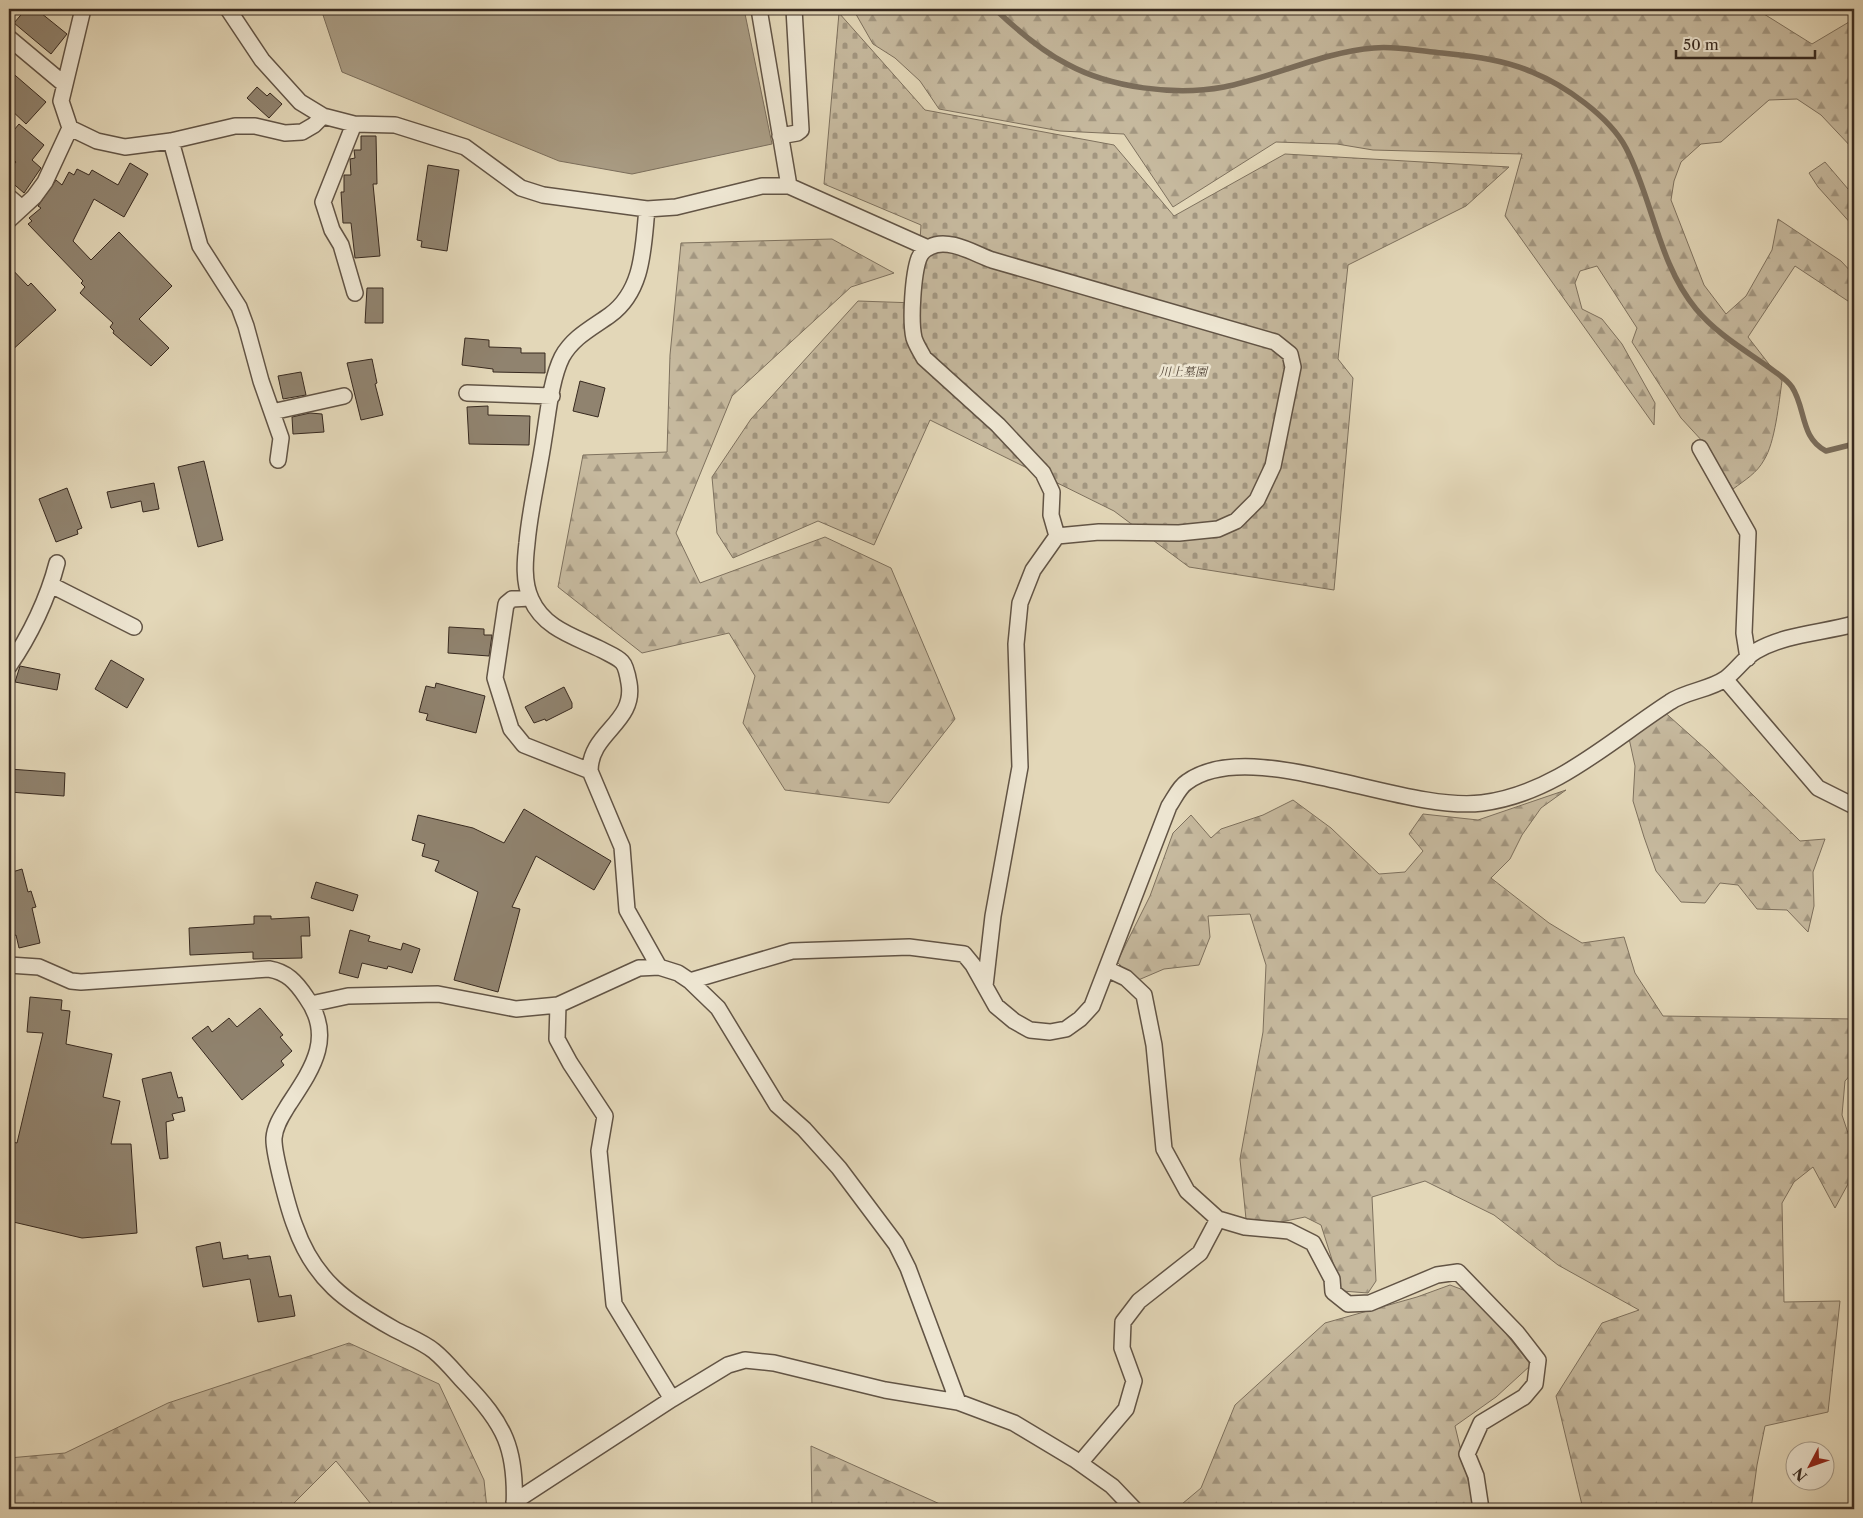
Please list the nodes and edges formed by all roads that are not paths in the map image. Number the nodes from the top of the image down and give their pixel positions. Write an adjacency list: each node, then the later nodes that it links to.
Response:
1 (83, 9): 6 (street)
2 (228, 9): 7 (street)
3 (758, 9): 10 (street)
4 (794, 9): 10 (street)
5 (9, 38): 6 (street)
6 (64, 84): 9 (street)
7 (323, 116): 8 (street); 11 (street)
8 (354, 124): 15 (street); 18 (street)
9 (70, 128): 11 (street); 14 (street)
10 (780, 136): 12 (street)
11 (171, 141): 22 (street)
12 (789, 186): 15 (street); 17 (street)
13 (9, 197): 14 (street)
14 (22, 208): 16 (street)
15 (648, 209): 21 (street)
16 (9, 220)
17 (928, 248): 25 (street); 25 (street)
18 (355, 294)
19 (467, 393): 21 (street)
20 (344, 396): 22 (street)
21 (552, 396): 28 (street)
22 (272, 412): 24 (street)
23 (1700, 448): 31 (street)
24 (278, 460)
25 (1057, 536): 40 (street)
26 (57, 563): 27 (street)
27 (51, 585): 30 (street); 32 (street)
28 (530, 598): 34 (street); 34 (street)
29 (1854, 624): 31 (street)
30 (134, 627)
31 (1748, 658): 33 (street)
32 (9, 666)
33 (1725, 679): 35 (street); 38 (street)
34 (590, 771): 37 (street)
35 (1854, 806)
36 (9, 965): 41 (street)
37 (658, 967): 39 (street); 42 (street)
38 (1107, 969): 40 (street); 43 (street)
39 (690, 980): 40 (street); 45 (street)
40 (985, 986)
41 (311, 1004): 42 (street); 47 (street)
42 (558, 1004): 44 (street)
43 (1218, 1219): 46 (street); 49 (street)
44 (672, 1399): 45 (street); 47 (street)
45 (958, 1402): 46 (street)
46 (1080, 1463): 48 (street)
47 (514, 1506)
48 (1134, 1509)
49 (1481, 1509)

